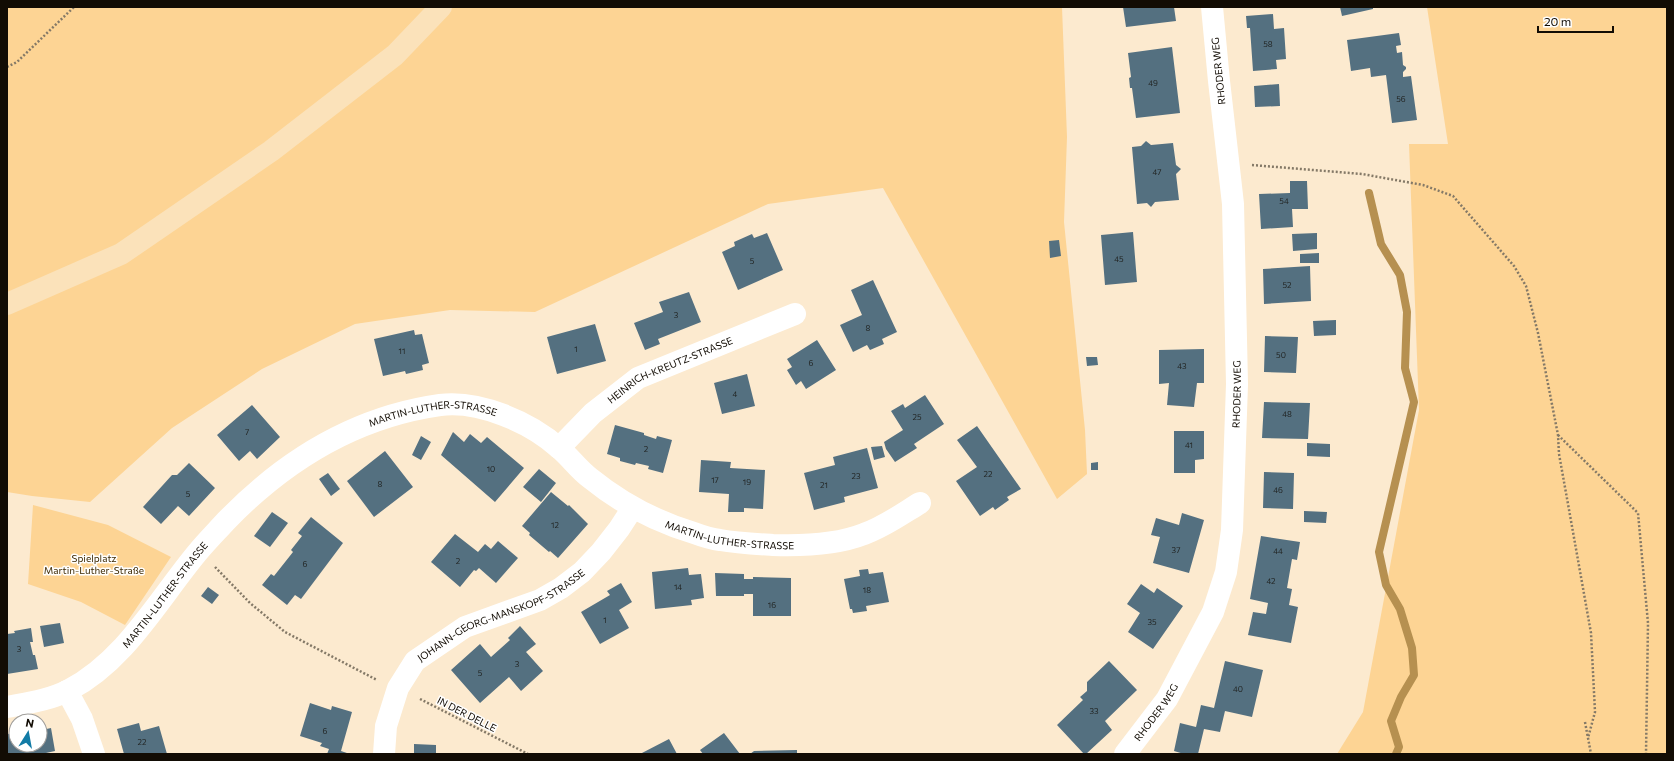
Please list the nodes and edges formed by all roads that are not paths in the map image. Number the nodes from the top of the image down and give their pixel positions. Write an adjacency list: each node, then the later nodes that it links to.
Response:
1 (441, 7): 3 (main road)
2 (1212, 7): 12 (street, RHODER WEG)
3 (7, 304)
4 (795, 314): 5 (street, HEINRICH-KREUTZ-STRASSE)
5 (558, 448): 7 (street, MARTIN-LUTHER-STRASSE); 8 (street, MARTIN-LUTHER-STRASSE)
6 (920, 503): 7 (street, MARTIN-LUTHER-STRASSE)
7 (632, 509): 11 (street, JOHANN-GEORG-MANSKOPF-STRASSE)
8 (67, 692): 9 (street, MARTIN-LUTHER-STRASSE); 10 (street)
9 (7, 707)
10 (94, 754)
11 (384, 754)
12 (1125, 754)

